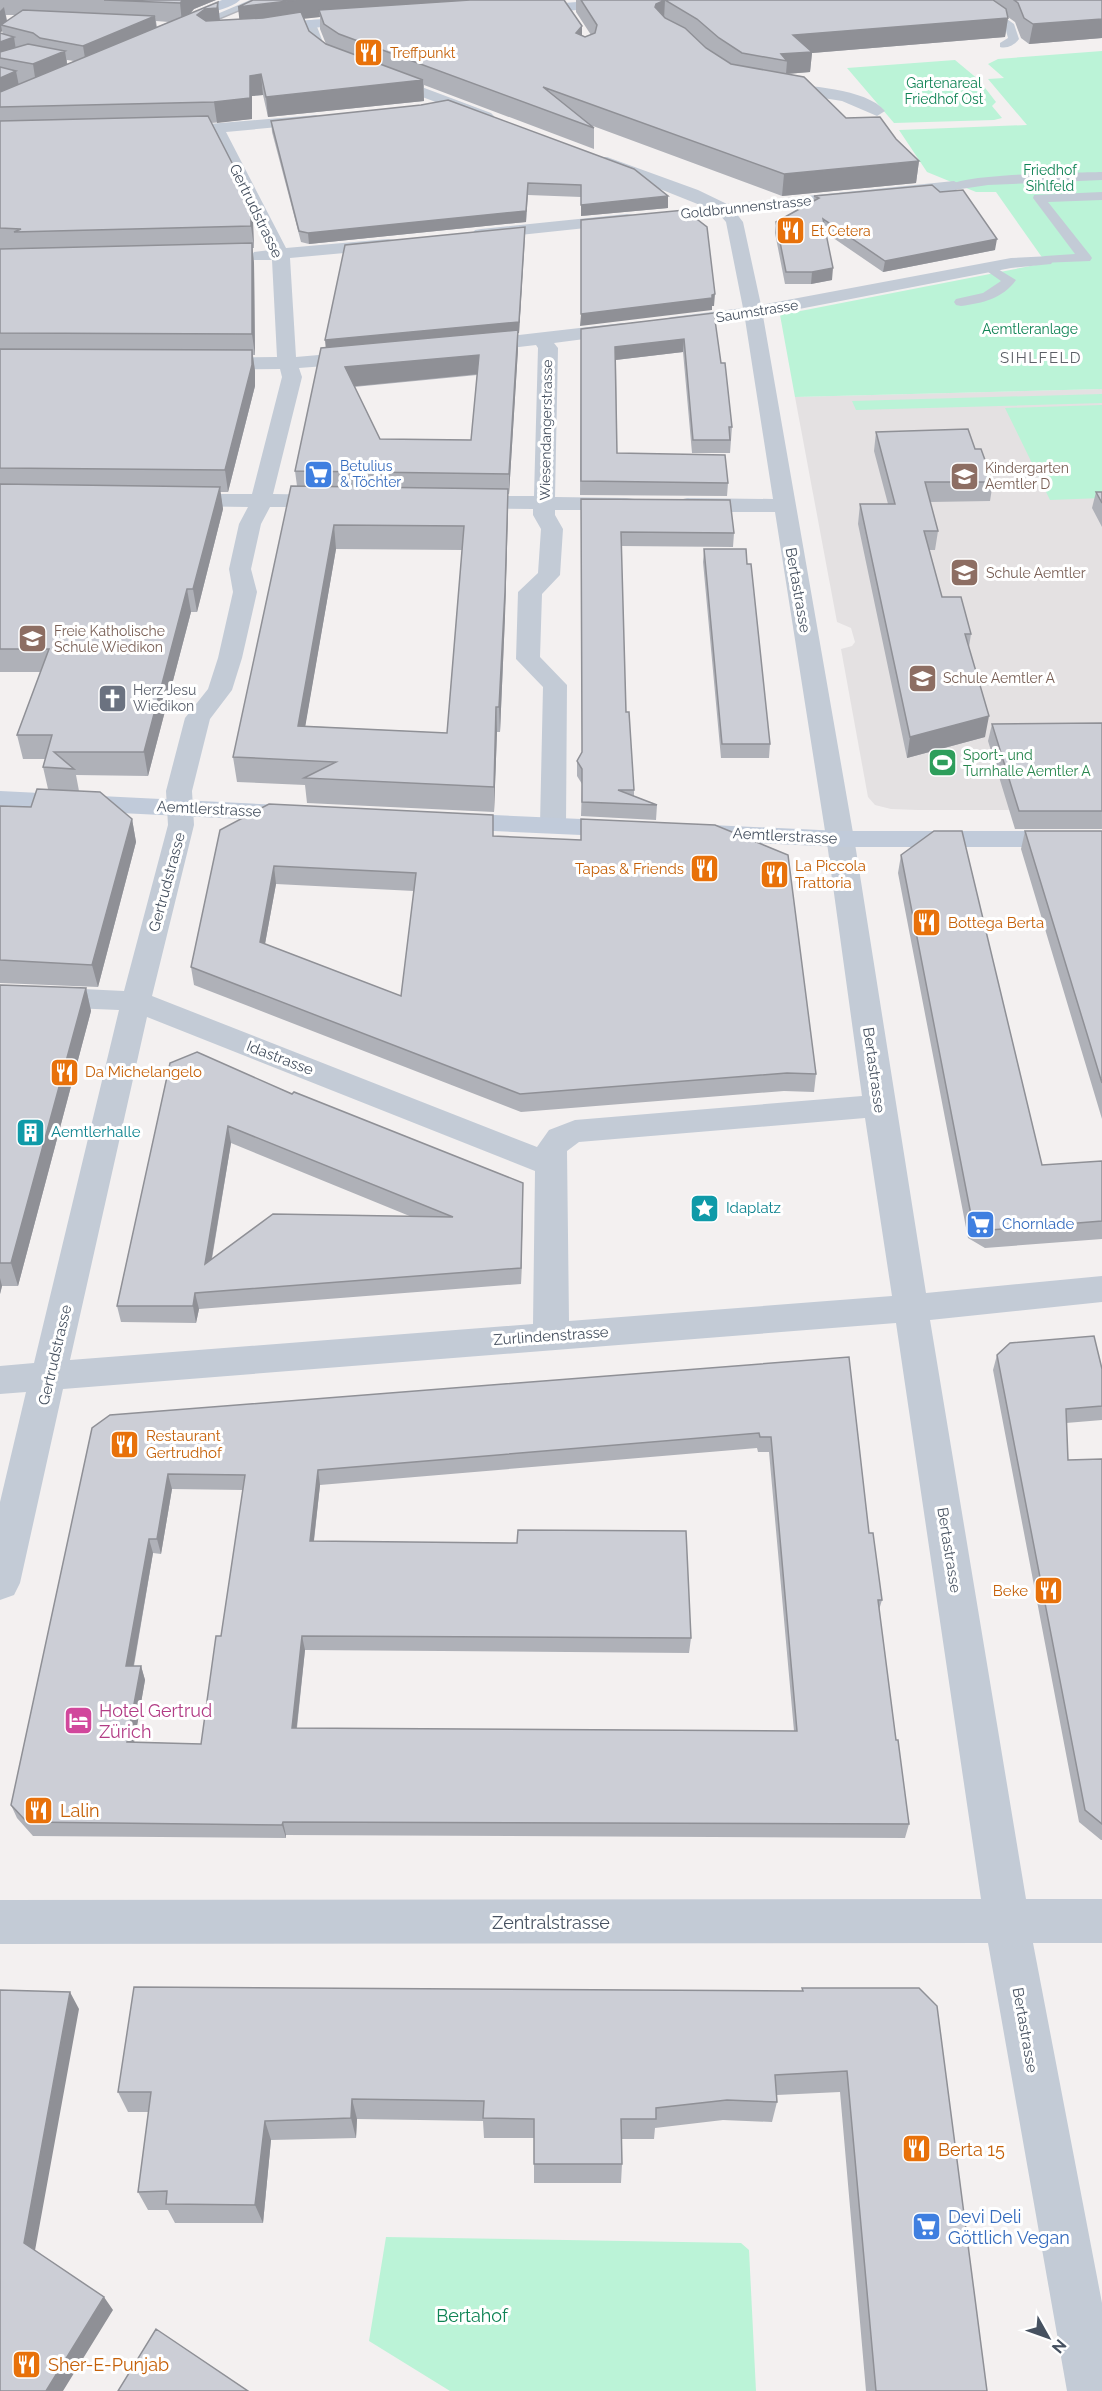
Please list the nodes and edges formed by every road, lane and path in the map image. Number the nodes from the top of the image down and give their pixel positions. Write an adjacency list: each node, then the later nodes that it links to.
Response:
1 (233, 0): 14 (main road)
2 (259, 0): 14 (lane)
3 (659, 0): 5 (main road)
4 (989, 0): 6 (lane)
5 (639, 1): 7 (main road); 9 (street)
6 (974, 1): 16 (lane)
7 (562, 7): 8 (main road); 10 (lane)
8 (512, 11)
9 (652, 14)
10 (573, 19)
11 (377, 20): 12 (main road)
12 (303, 23): 13 (main road); 15 (main road); 18 (street)
13 (254, 28)
14 (187, 29): 15 (main road); 15 (lane); 15 (main road)
15 (222, 30)
16 (1004, 45)
17 (764, 85): 20 (street)
18 (450, 103): 19 (street); 22 (street)
19 (421, 109)
20 (877, 111)
21 (337, 118): 23 (street)
22 (500, 121)
23 (217, 130): 24 (street); 34 (street, Gertrudstrasse)
24 (177, 131)
25 (585, 154): 29 (street)
26 (1102, 176): 27 (lane)
27 (954, 186): 29 (street, Goldbrunnenstrasse)
28 (1102, 196): 36 (lane)
29 (724, 209): 30 (street, Goldbrunnenstrasse); 41 (street, Bertastrasse)
30 (692, 213)
31 (648, 217): 32 (street)
32 (468, 236)
33 (405, 242): 34 (street)
34 (281, 255): 35 (street); 46 (street, Gertrudstrasse)
35 (237, 256)
36 (1085, 258): 37 (lane); 38 (lane)
37 (1102, 258)
38 (1045, 260): 39 (street, Saumstrasse)
39 (988, 267): 40 (lane); 41 (street, Saumstrasse)
40 (961, 302)
41 (753, 312): 42 (street, Saumstrasse); 52 (street, Bertastrasse)
42 (542, 339): 43 (street, Saumstrasse); 51 (street, Wiesendangerstrasse)
43 (453, 348)
44 (387, 355): 46 (street)
45 (190, 363): 46 (street)
46 (289, 363): 48 (street, Gertrudstrasse)
47 (154, 500): 48 (street)
48 (261, 500): 49 (street); 54 (street, Gertrudstrasse)
49 (349, 501)
50 (441, 501): 51 (street)
51 (544, 502): 52 (street); 57 (street, Wiesendangerstrasse)
52 (784, 506): 58 (street, Bertastrasse)
53 (0, 799): 54 (main road, Aemtlerstrasse)
54 (182, 808): 55 (main road, Aemtlerstrasse); 61 (street, Gertrudstrasse)
55 (330, 815)
56 (424, 819): 57 (main road, Aemtlerstrasse)
57 (553, 825): 58 (main road, Aemtlerstrasse)
58 (840, 839): 59 (main road, Aemtlerstrasse); 62 (street, Bertastrasse)
59 (1102, 839)
60 (0, 995): 61 (street, Idastrasse)
61 (136, 1001): 63 (street, Idastrasse); 67 (street, Gertrudstrasse)
62 (879, 1106): 63 (street); 65 (street, Bertastrasse)
63 (551, 1165): 66 (street)
64 (1102, 1289): 65 (street, Zurlindenstrasse)
65 (911, 1308): 66 (street, Zurlindenstrasse); 71 (street, Bertastrasse)
66 (551, 1336): 67 (street, Zurlindenstrasse)
67 (50, 1375): 68 (street, Zurlindenstrasse); 69 (street, Gertrudstrasse)
68 (0, 1380)
69 (0, 1583)
70 (1102, 1921): 71 (street, Zentralstrasse)
71 (1007, 1922): 72 (street, Zentralstrasse); 73 (street, Bertastrasse)
72 (0, 1923)
73 (1093, 2391)

